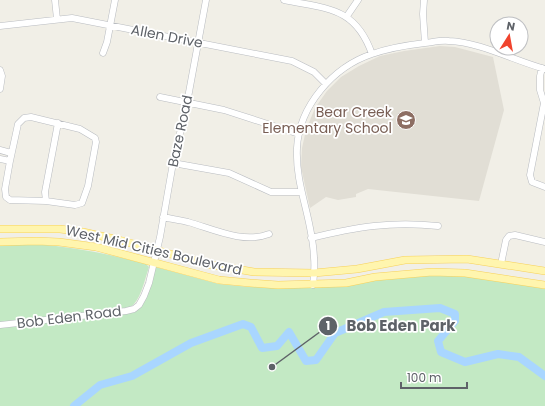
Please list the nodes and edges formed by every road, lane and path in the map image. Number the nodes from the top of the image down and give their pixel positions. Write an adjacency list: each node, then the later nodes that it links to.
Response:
1 (55, 0): 9 (street)
2 (115, 0): 10 (street)
3 (206, 0): 12 (street, Baze Road)
4 (284, 0): 7 (street)
5 (358, 0): 8 (street)
6 (424, 0): 13 (street)
7 (294, 1): 8 (street)
8 (347, 16): 15 (street)
9 (57, 19): 10 (street, Allen Drive); 11 (street, Allen Drive)
10 (110, 25): 12 (street, Allen Drive); 14 (street)
11 (0, 26)
12 (198, 42): 18 (street, Allen Drive); 21 (street, Baze Road)
13 (425, 43): 15 (street); 16 (street)
14 (103, 54)
15 (372, 54): 18 (street)
16 (544, 68): 23 (street)
17 (1, 73): 19 (street)
18 (326, 84): 24 (street)
19 (0, 89)
20 (160, 97): 21 (street)
21 (187, 103): 24 (street); 29 (street, Baze Road)
22 (58, 124): 26 (street); 32 (street); 32 (street)
23 (542, 131): 30 (street)
24 (299, 134): 31 (street)
25 (0, 150): 26 (street)
26 (11, 153): 28 (street)
27 (0, 159): 28 (street)
28 (10, 161): 32 (street)
29 (174, 163): 31 (street); 33 (street, Baze Road)
30 (545, 187)
31 (301, 192): 37 (street)
32 (46, 201)
33 (163, 217): 36 (street); 40 (street, Baze Road)
34 (438, 226): 37 (street)
35 (0, 229): 40 (main road, West Mid Cities Boulevard)
36 (269, 234)
37 (311, 238): 44 (street)
38 (0, 242): 41 (main road, West Mid Cities Boulevard)
39 (545, 242): 42 (street)
40 (156, 250): 41 (street, Baze Road); 44 (main road, West Mid Cities Boulevard)
41 (153, 262): 45 (main road, West Mid Cities Boulevard); 47 (street, Bob Eden Road)
42 (501, 264): 43 (main road, West Mid Cities Boulevard); 44 (main road, West Mid Cities Boulevard)
43 (545, 272)
44 (314, 273): 45 (street)
45 (313, 285): 46 (main road, West Mid Cities Boulevard)
46 (545, 285)
47 (0, 325)

